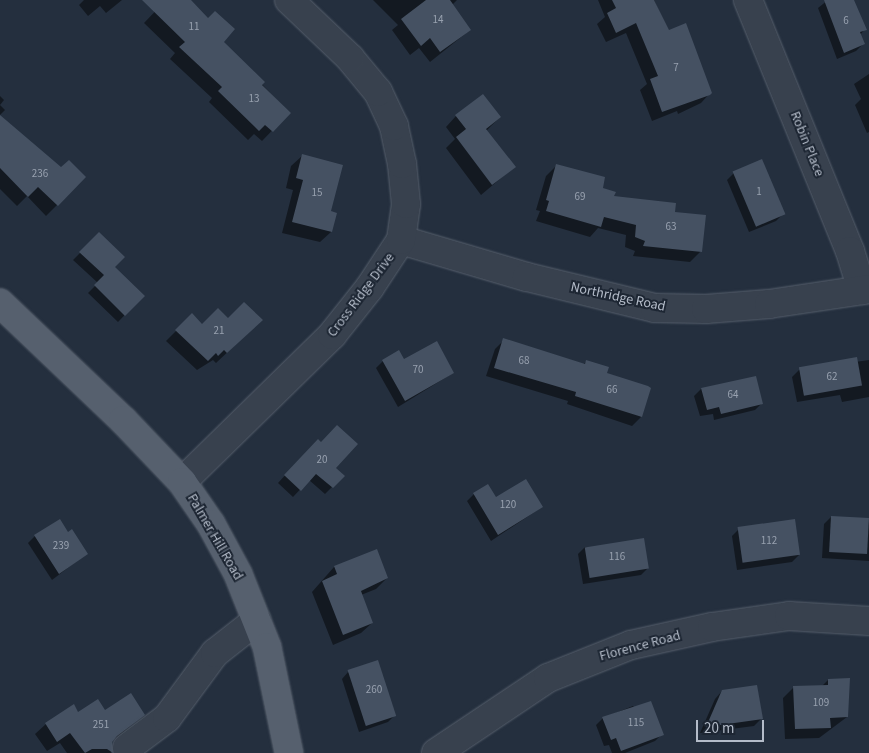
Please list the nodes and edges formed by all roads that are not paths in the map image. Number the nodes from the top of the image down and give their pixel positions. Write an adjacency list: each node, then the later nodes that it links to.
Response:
1 (289, 0): 3 (street, Cross Ridge Drive)
2 (748, 0): 4 (street, Robin Place)
3 (401, 240): 4 (street, Northridge Road); 6 (street, Cross Ridge Drive)
4 (866, 289)
5 (0, 303): 6 (main road, Palmer Hill Road)
6 (182, 482): 7 (main road, Palmer Hill Road)
7 (257, 620): 9 (street); 10 (main road, Palmer Hill Road)
8 (869, 621): 11 (street, Florence Road)
9 (126, 748)
10 (289, 753)
11 (436, 753)

